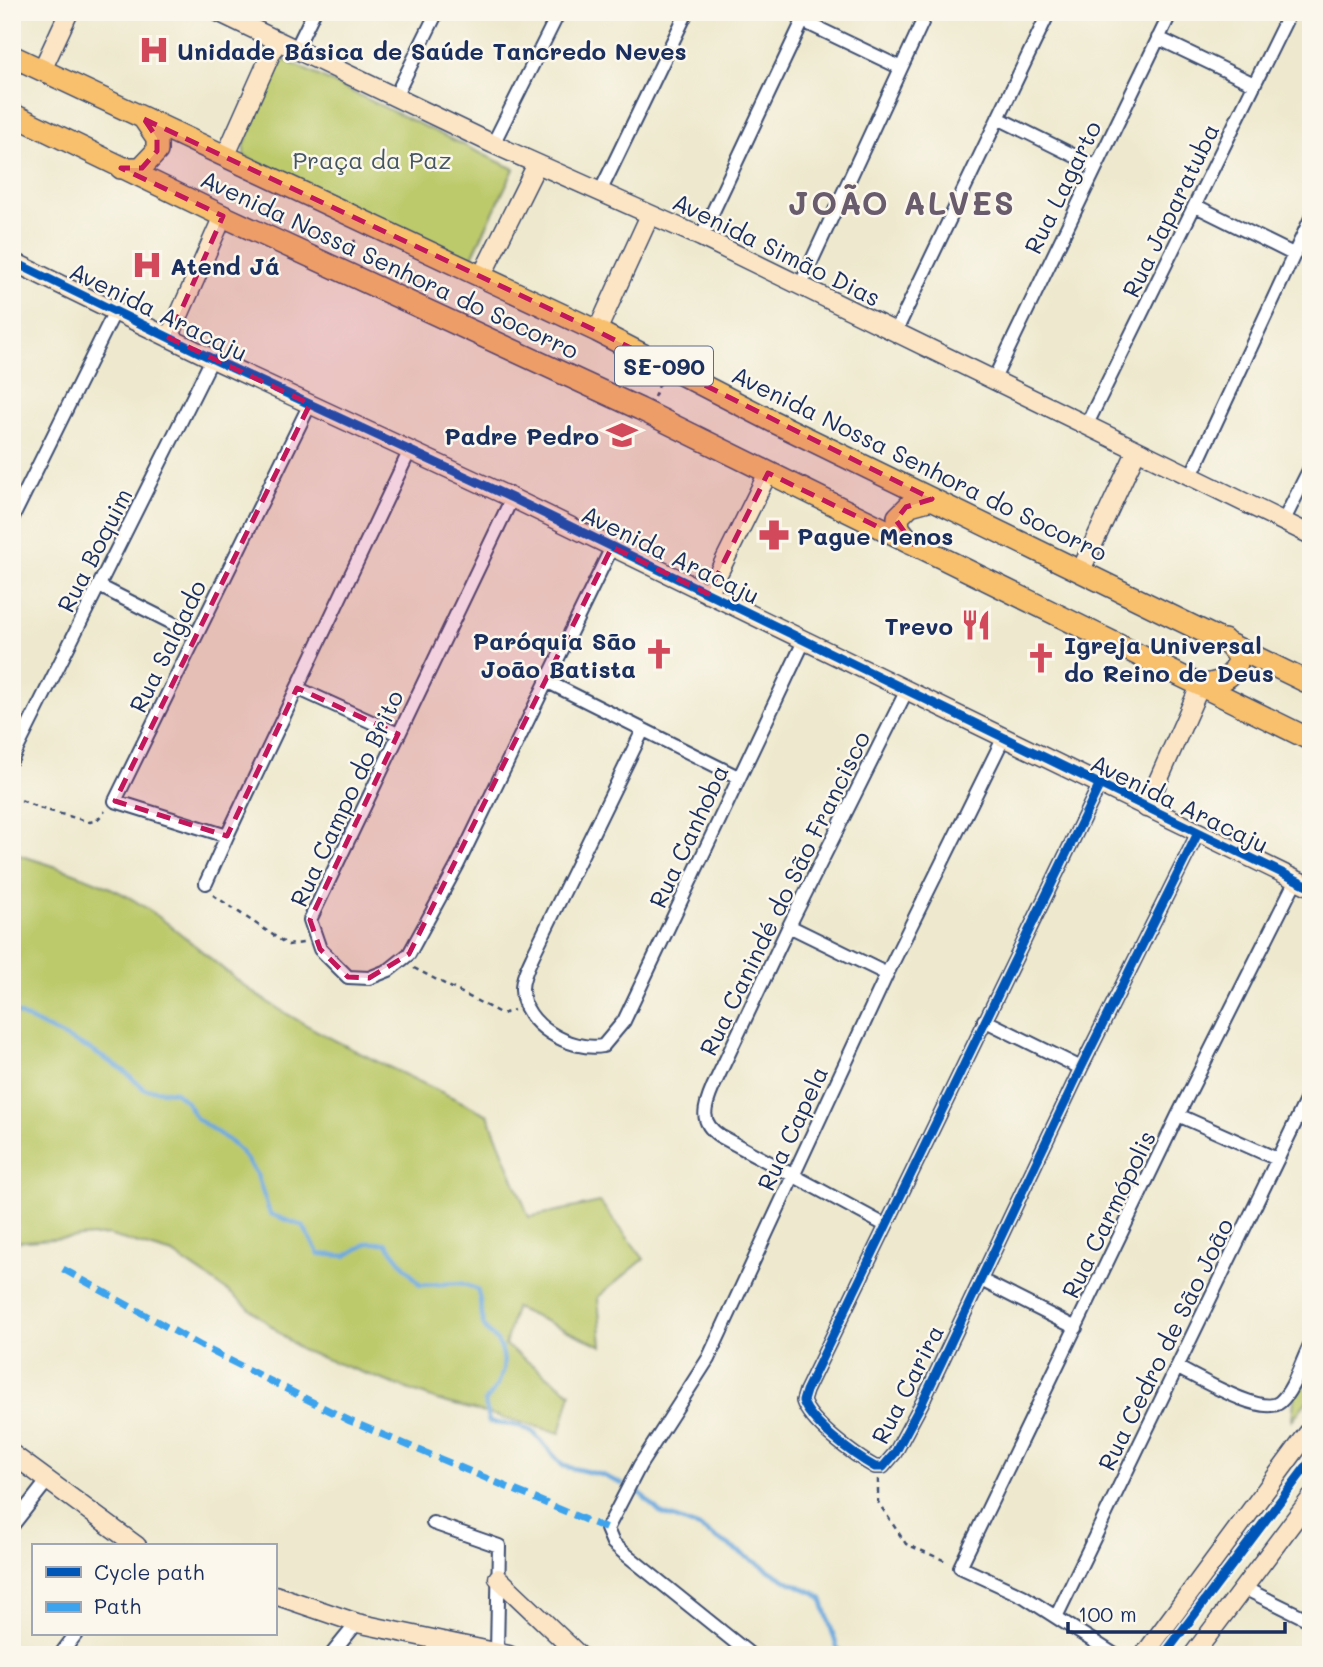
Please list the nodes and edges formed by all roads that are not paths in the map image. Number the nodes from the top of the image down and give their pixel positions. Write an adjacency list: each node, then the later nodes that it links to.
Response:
1 (69, 12): 17 (street)
2 (218, 12): 13 (street, Avenida Simão Dias)
3 (314, 12): 14 (street)
4 (437, 12): 19 (street)
5 (559, 12): 23 (street)
6 (687, 12): 28 (street)
7 (927, 12): 16 (street)
8 (1049, 12): 21 (street)
9 (1171, 12): 12 (street, Rua Lagarto)
10 (1290, 12): 18 (street, Rua Japaratuba)
11 (805, 17): 16 (street); 33 (street)
12 (1158, 38): 18 (street); 26 (street, Rua Lagarto)
13 (277, 40): 14 (street, Avenida Simão Dias); 24 (street)
14 (296, 49): 19 (street, Avenida Simão Dias)
15 (12, 56): 17 (main road, Avenida Nossa Senhora do Socorro / SE-090)
16 (901, 68): 37 (street)
17 (42, 70): 22 (main road, Avenida Nossa Senhora do Socorro / SE-090)
18 (1254, 84): 29 (street, Rua Japaratuba)
19 (396, 95): 23 (street, Avenida Simão Dias)
20 (12, 114): 27 (main road, Avenida Nossa Senhora do Socorro / SE-090)
21 (998, 118): 26 (street); 40 (street)
22 (144, 119): 24 (main road, Avenida Nossa Senhora do Socorro / SE-090); 27 (main road)
23 (493, 144): 25 (street, Avenida Simão Dias)
24 (225, 157): 36 (main road, Avenida Nossa Senhora do Socorro / SE-090)
25 (537, 164): 28 (street, Avenida Simão Dias); 36 (street)
26 (1094, 166): 43 (street, Rua Lagarto)
27 (121, 168): 31 (main road, Avenida Nossa Senhora do Socorro / SE-090)
28 (600, 192): 30 (street, Avenida Simão Dias)
29 (1196, 206): 34 (street); 45 (street, Rua Japaratuba)
30 (650, 215): 33 (street, Avenida Simão Dias); 39 (street)
31 (223, 216): 41 (street); 49 (main road, Avenida Nossa Senhora do Socorro / SE-090)
32 (1311, 218): 34 (street)
33 (701, 237): 37 (street, Avenida Simão Dias)
34 (1293, 254): 50 (street)
35 (13, 263): 38 (street, Avenida Aracaju)
36 (481, 276): 39 (main road, Avenida Nossa Senhora do Socorro / SE-090)
37 (800, 286): 40 (street, Avenida Simão Dias)
38 (115, 311): 41 (street, Avenida Aracaju); 53 (street)
39 (597, 331): 52 (main road, Avenida Nossa Senhora do Socorro / SE-090)
40 (895, 333): 43 (street, Avenida Simão Dias)
41 (169, 338): 42 (street, Avenida Aracaju)
42 (212, 359): 44 (street, Avenida Aracaju); 59 (street, Rua Boquim)
43 (993, 381): 45 (street, Avenida Simão Dias)
44 (310, 404): 46 (street, Avenida Aracaju); 61 (street, Rua Salgado)
45 (1086, 426): 47 (street, Avenida Simão Dias)
46 (410, 450): 51 (street, Avenida Aracaju); 67 (street)
47 (1136, 452): 50 (street, Avenida Simão Dias); 58 (street)
48 (1311, 466): 54 (street)
49 (768, 472): 56 (main road, Avenida Nossa Senhora do Socorro / SE-090); 60 (street)
50 (1190, 478): 54 (street, Avenida Simão Dias)
51 (512, 498): 57 (street, Avenida Aracaju); 70 (street, Rua Campo do Brito)
52 (932, 499): 56 (main road); 58 (main road, Avenida Nossa Senhora do Socorro / SE-090)
53 (12, 519)
54 (1283, 522): 55 (street, Avenida Simão Dias)
55 (1311, 535)
56 (913, 544): 66 (main road, Avenida Nossa Senhora do Socorro / SE-090)
57 (612, 547): 60 (street, Avenida Aracaju); 64 (street)
58 (1081, 570): 63 (main road, Avenida Nossa Senhora do Socorro / SE-090)
59 (99, 586): 61 (street); 73 (street, Rua Boquim)
60 (709, 594): 62 (street, Avenida Aracaju)
61 (196, 635): 78 (street, Rua Salgado)
62 (805, 639): 68 (street, Avenida Aracaju); 74 (street, Rua Canhoba)
63 (1224, 640): 65 (main road, Avenida Nossa Senhora do Socorro / SE-090); 66 (main road)
64 (546, 681): 69 (street); 70 (street, Rua Campo do Brito)
65 (1311, 684)
66 (1203, 685): 72 (main road, Avenida Nossa Senhora do Socorro / SE-090); 76 (street)
67 (297, 688): 70 (street); 78 (street)
68 (907, 690): 71 (street, Avenida Aracaju); 81 (street, Rua Canindé do São Francisco)
69 (643, 730): 74 (street); 74 (street, Rua Canhoba)
70 (398, 734)
71 (1003, 738): 75 (street, Avenida Aracaju); 82 (street, Rua Capela)
72 (1311, 740)
73 (14, 750)
74 (738, 777)
75 (1099, 786): 76 (street, Avenida Aracaju); 83 (street, Rua Carira)
76 (1146, 808): 77 (street, Avenida Aracaju)
77 (1198, 833): 80 (street, Avenida Aracaju); 84 (street, Rua Carira)
78 (227, 836): 79 (street)
79 (206, 883)
80 (1304, 884): 86 (street, Rua Carmópolis)
81 (789, 926): 82 (street); 88 (street, Rua Canindé do São Francisco)
82 (887, 974): 88 (street, Rua Capela)
83 (984, 1020): 84 (street); 89 (street, Rua Carira)
84 (1081, 1068): 90 (street, Rua Carira)
85 (1311, 1090): 87 (street, Rua Cedro de São João)
86 (1178, 1115): 87 (street); 91 (street, Rua Carmópolis)
87 (1277, 1159): 93 (street, Rua Cedro de São João)
88 (792, 1175): 89 (street); 113 (street, Rua Capela)
89 (885, 1225): 90 (street, Rua Carira)
90 (981, 1280): 91 (street)
91 (1076, 1328): 104 (street, Rua Carmópolis)
92 (1311, 1343): 93 (street)
93 (1178, 1367): 104 (street, Rua Cedro de São João)
94 (1311, 1429): 115 (street)
95 (12, 1454): 96 (street)
96 (47, 1480): 99 (street); 100 (street)
97 (1311, 1498): 102 (street)
98 (433, 1523): 101 (street)
99 (12, 1526)
100 (134, 1544)
101 (498, 1578): 109 (street); 112 (street)
102 (1244, 1588): 105 (street); 116 (street)
103 (276, 1595): 106 (street)
104 (1057, 1615): 114 (street)
105 (1311, 1621)
106 (357, 1623): 108 (street); 111 (street)
107 (74, 1636): 110 (street)
108 (457, 1650): 109 (street)
109 (503, 1653)
110 (60, 1655)
111 (331, 1655)
112 (579, 1655)
113 (751, 1655)
114 (1115, 1655)
115 (1144, 1655)
116 (1193, 1655)

